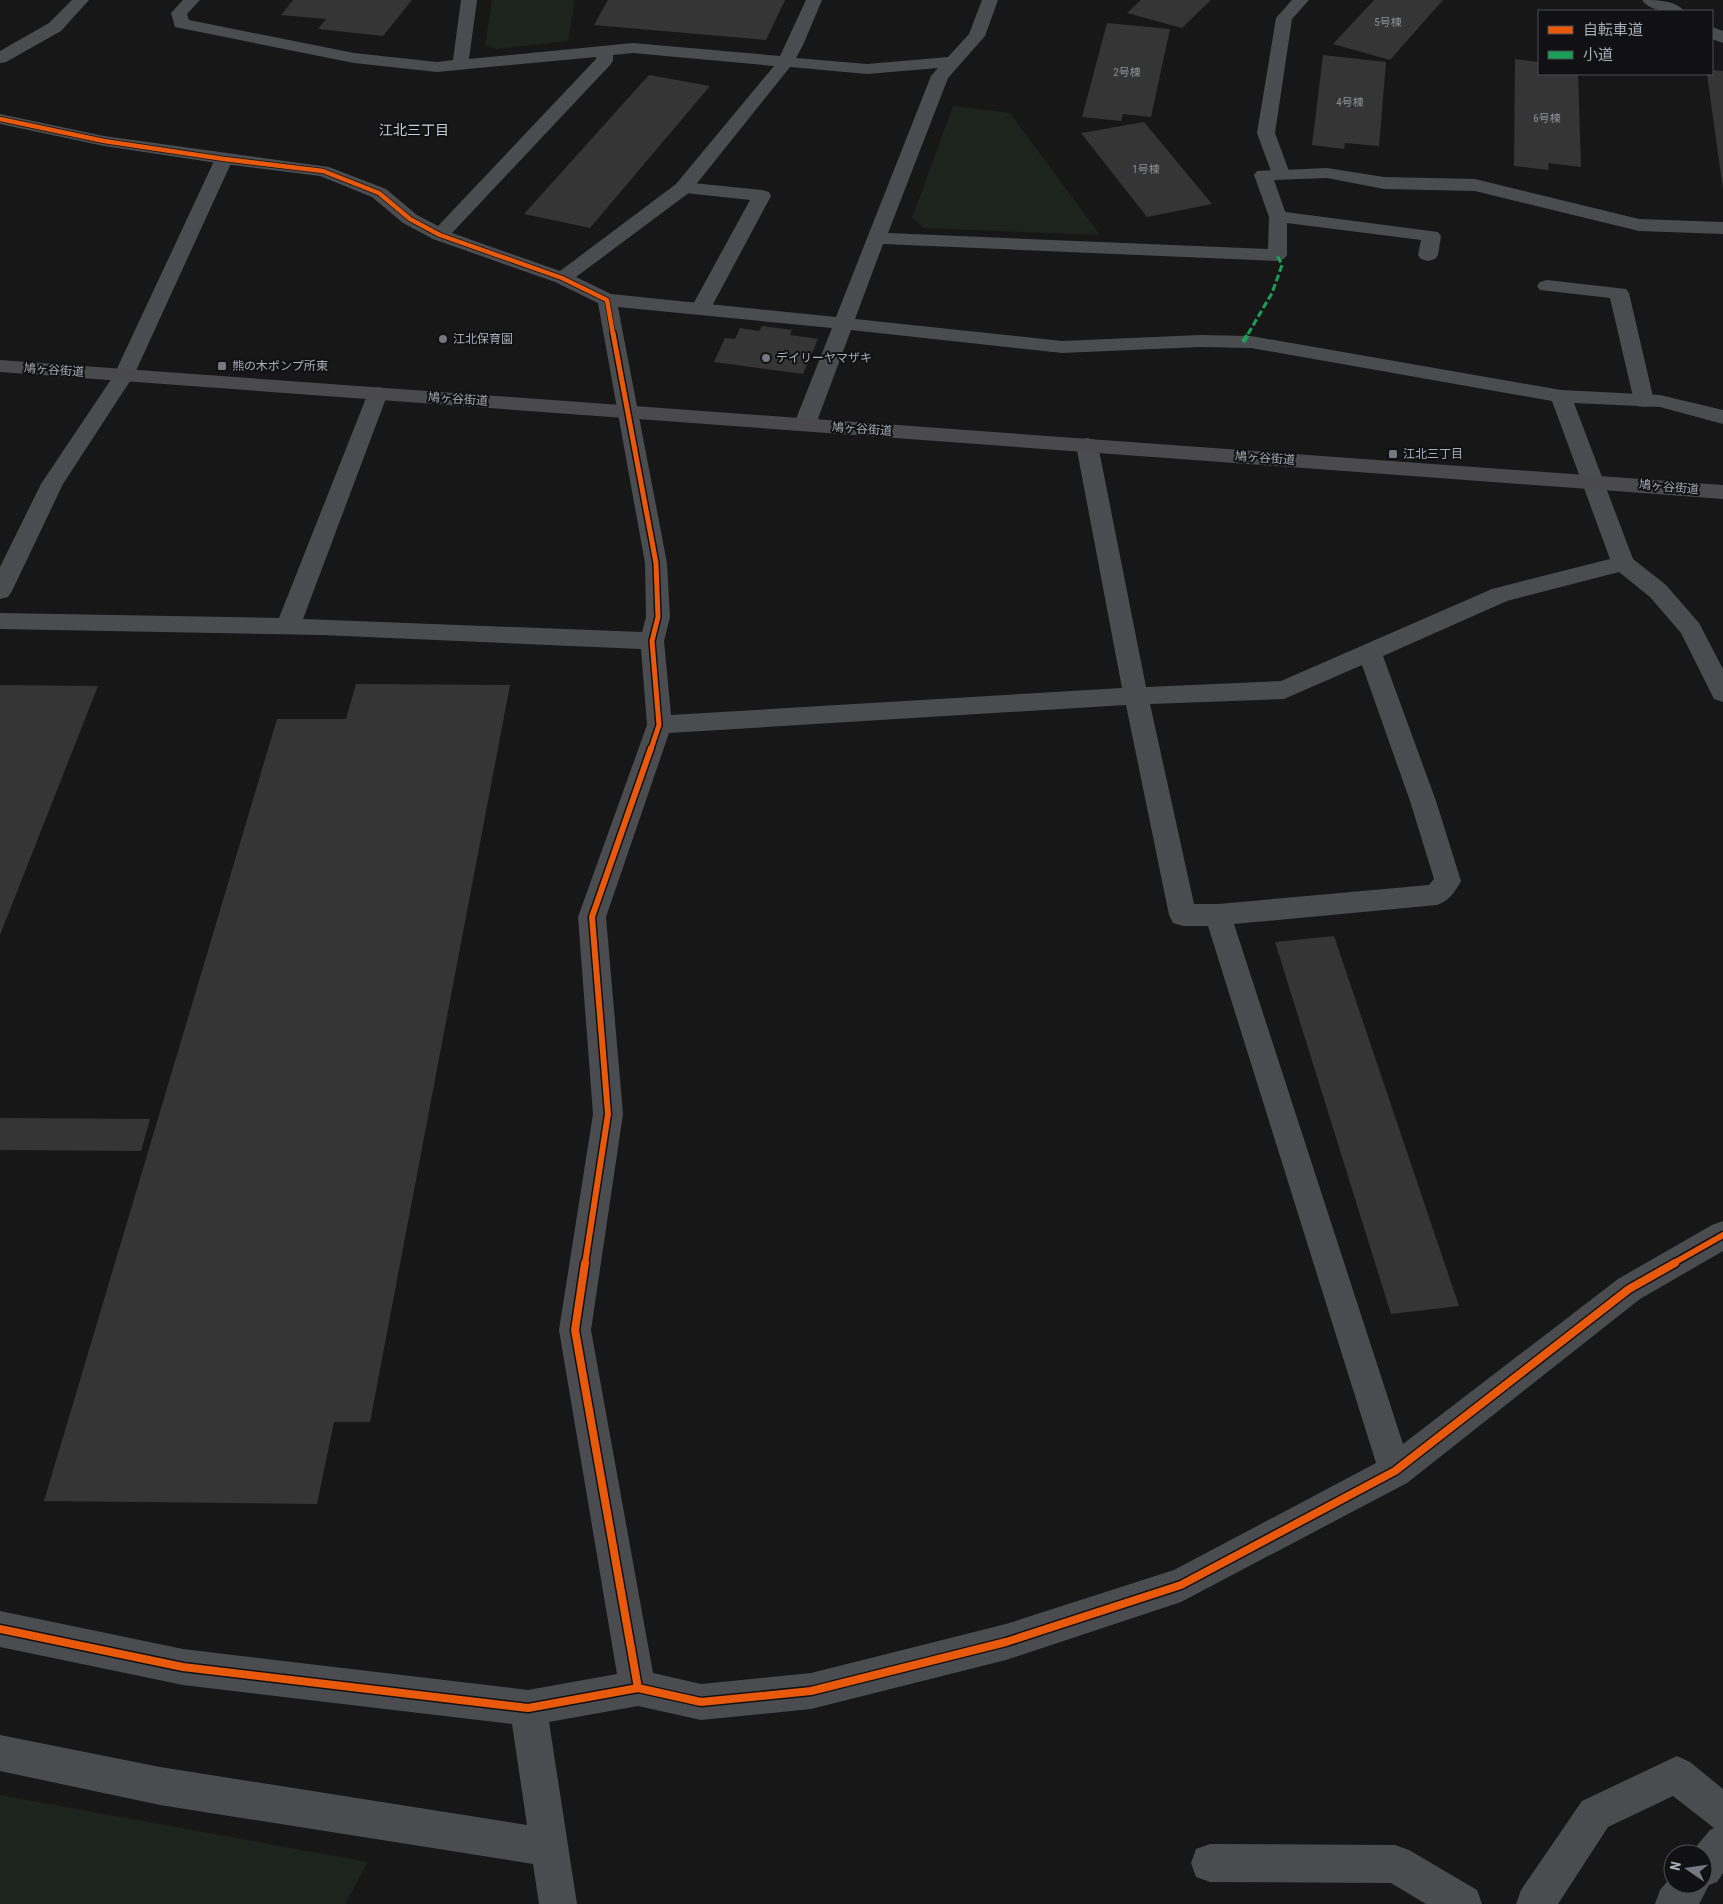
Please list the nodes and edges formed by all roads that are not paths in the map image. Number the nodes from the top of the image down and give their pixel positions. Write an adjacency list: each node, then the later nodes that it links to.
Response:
1 (81, 0): 10 (street)
2 (192, 0): 13 (street)
3 (469, 0): 13 (street)
4 (814, 0): 11 (street)
5 (990, 0): 12 (street)
6 (1301, 0): 16 (street)
7 (1650, 0): 8 (street)
8 (1674, 10)
9 (604, 50): 11 (street); 13 (street); 20 (street)
10 (0, 58)
11 (786, 62): 12 (street); 17 (street)
12 (952, 62): 21 (street)
13 (461, 66)
14 (0, 119): 15 (street)
15 (224, 159): 20 (street); 29 (street)
16 (1281, 174): 18 (street); 19 (street)
17 (683, 188): 23 (street); 26 (street)
18 (1278, 218): 21 (street); 22 (street)
19 (1723, 228)
20 (440, 235): 23 (street)
21 (876, 238): 27 (street)
22 (1428, 255)
23 (562, 278): 25 (street)
24 (1547, 286): 32 (street)
25 (607, 300): 26 (street); 33 (street)
26 (701, 308): 27 (street)
27 (843, 324): 31 (street); 35 (street)
28 (0, 366): 29 (main road, 鳩ヶ谷街道)
29 (124, 375): 30 (main road, 鳩ヶ谷街道); 40 (street)
30 (378, 393): 33 (main road, 鳩ヶ谷街道); 42 (street)
31 (1561, 396): 32 (street); 37 (street)
32 (1644, 400): 34 (street)
33 (627, 411): 35 (main road, 鳩ヶ谷街道); 43 (street)
34 (1723, 417)
35 (806, 424): 36 (main road, 鳩ヶ谷街道)
36 (1087, 446): 37 (main road, 鳩ヶ谷街道); 46 (street)
37 (1592, 481): 38 (main road, 鳩ヶ谷街道); 39 (street)
38 (1723, 492)
39 (1623, 563): 44 (street); 45 (street)
40 (0, 591)
41 (0, 621): 42 (street)
42 (288, 626): 43 (street)
43 (652, 641): 47 (street)
44 (1369, 652): 46 (street); 48 (street)
45 (1723, 693)
46 (1136, 696): 47 (street); 48 (street)
47 (659, 726): 52 (street)
48 (1218, 916): 50 (street)
49 (1723, 1235): 50 (street)
50 (1396, 1471): 52 (street)
51 (0, 1628): 53 (street)
52 (638, 1688): 53 (street)
53 (528, 1708): 57 (street)
54 (0, 1753): 57 (street)
55 (1723, 1813): 63 (street)
56 (1723, 1843): 58 (street)
57 (548, 1847): 61 (street)
58 (1713, 1856)
59 (1210, 1863): 62 (street)
60 (1682, 1894): 64 (street)
61 (558, 1904)
62 (1462, 1904)
63 (1535, 1904)
64 (1674, 1904)

